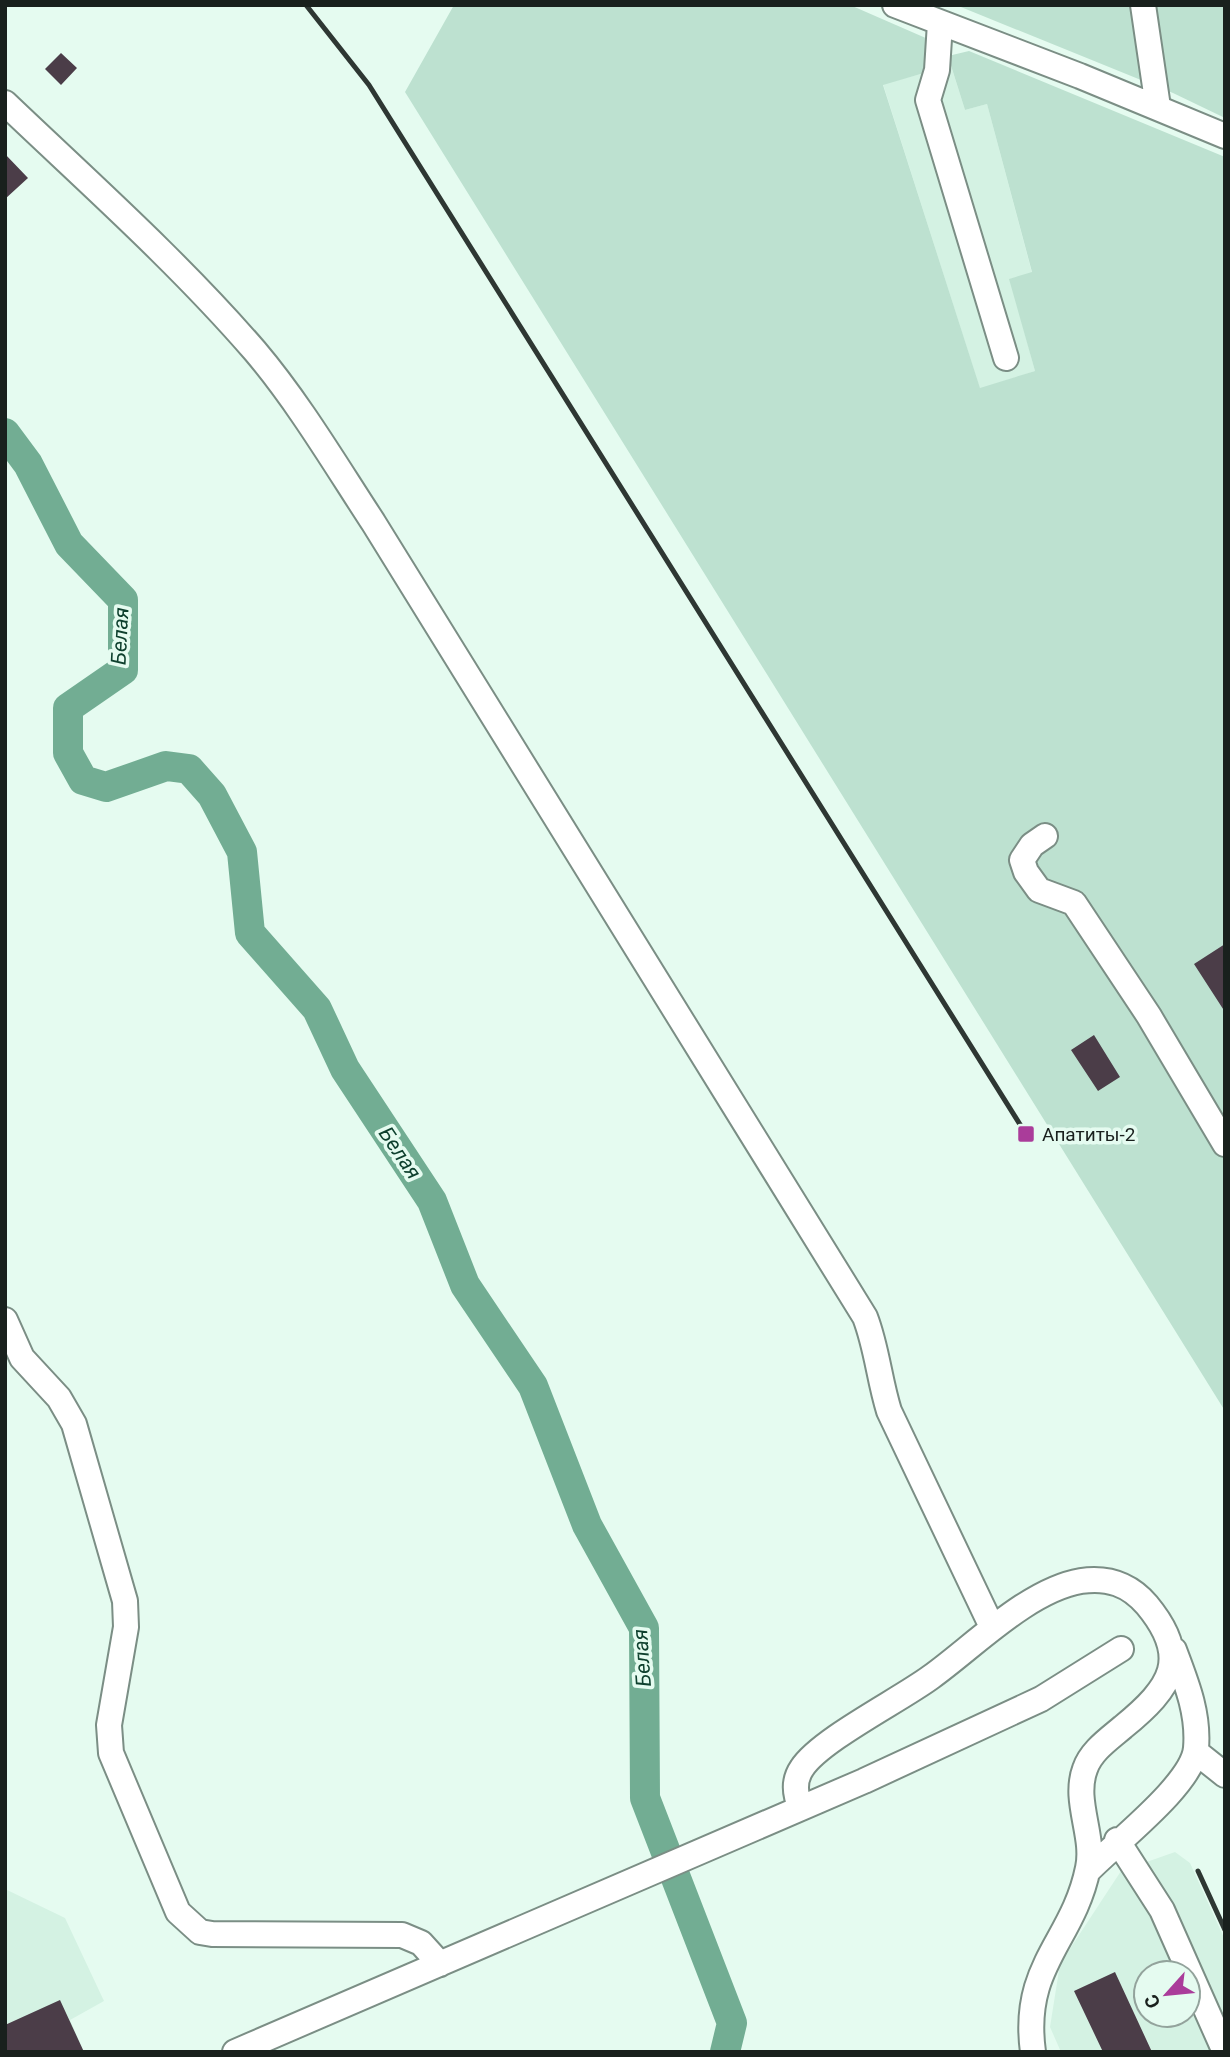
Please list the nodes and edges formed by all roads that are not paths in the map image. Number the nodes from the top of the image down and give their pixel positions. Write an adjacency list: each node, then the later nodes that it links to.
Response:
1 (895, 5): 3 (street)
2 (1143, 5): 5 (street)
3 (940, 23): 5 (street); 7 (street)
4 (5, 103): 11 (street)
5 (1158, 107): 6 (street)
6 (1225, 136)
7 (1006, 358)
8 (1045, 836): 9 (street)
9 (1225, 1144)
10 (5, 1320): 19 (street)
11 (992, 1627): 12 (street); 16 (street)
12 (1173, 1646): 14 (street); 18 (street)
13 (1121, 1649): 16 (street)
14 (1196, 1752): 15 (street); 17 (street)
15 (1225, 1775)
16 (801, 1808): 19 (street)
17 (1117, 1840): 18 (street); 22 (street)
18 (1088, 1871): 21 (street)
19 (440, 1964): 20 (street)
20 (235, 2052)
21 (1033, 2052)
22 (1225, 2052)

